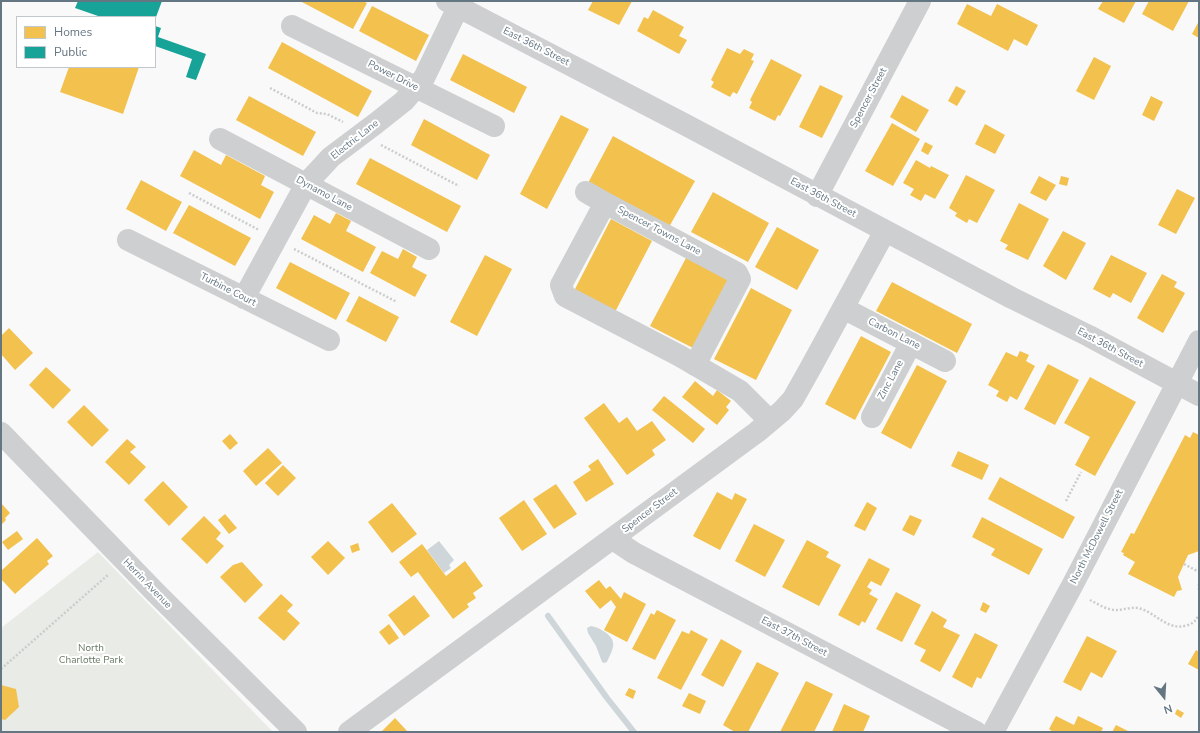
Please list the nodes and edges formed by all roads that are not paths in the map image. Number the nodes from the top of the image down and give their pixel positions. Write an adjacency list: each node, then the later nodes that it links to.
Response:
1 (920, 1): 9 (street, Spencer Street)
2 (456, 3): 4 (street, Electric Lane); 9 (street, East 36th Street)
3 (292, 26): 4 (street, Power Drive)
4 (416, 87): 5 (street, Power Drive); 7 (street, Electric Lane)
5 (494, 126)
6 (220, 139): 7 (street, Dynamo Lane)
7 (306, 184): 13 (street, Dynamo Lane); 14 (street, Electric Lane)
8 (586, 192): 10 (street)
9 (818, 196): 11 (street, East 36th Street)
10 (606, 203): 20 (street, Spencer Towns Lane); 20 (street, Spencer Towns Lane)
11 (885, 231): 15 (street, Spencer Street); 21 (street, East 36th Street)
12 (128, 240): 14 (street, Turbine Court)
13 (429, 249)
14 (244, 298): 16 (street, Turbine Court)
15 (843, 308): 18 (street, Carbon Lane); 24 (street, Spencer Street)
16 (329, 340)
17 (1199, 341): 21 (street, North McDowell Street)
18 (911, 343): 19 (street, Carbon Lane); 23 (street, Zinc Lane)
19 (944, 361)
20 (695, 365): 24 (street, Spencer Towns Lane)
21 (1177, 384): 22 (street, East 36th Street); 30 (street, North McDowell Street)
22 (1199, 396)
23 (872, 417)
24 (770, 421): 26 (street, Spencer Street)
25 (1, 433): 27 (street, Herrin Avenue)
26 (613, 539): 28 (street, Spencer Street); 29 (street, East 37th Street)
27 (296, 732)
28 (349, 732)
29 (976, 732)
30 (993, 732)

